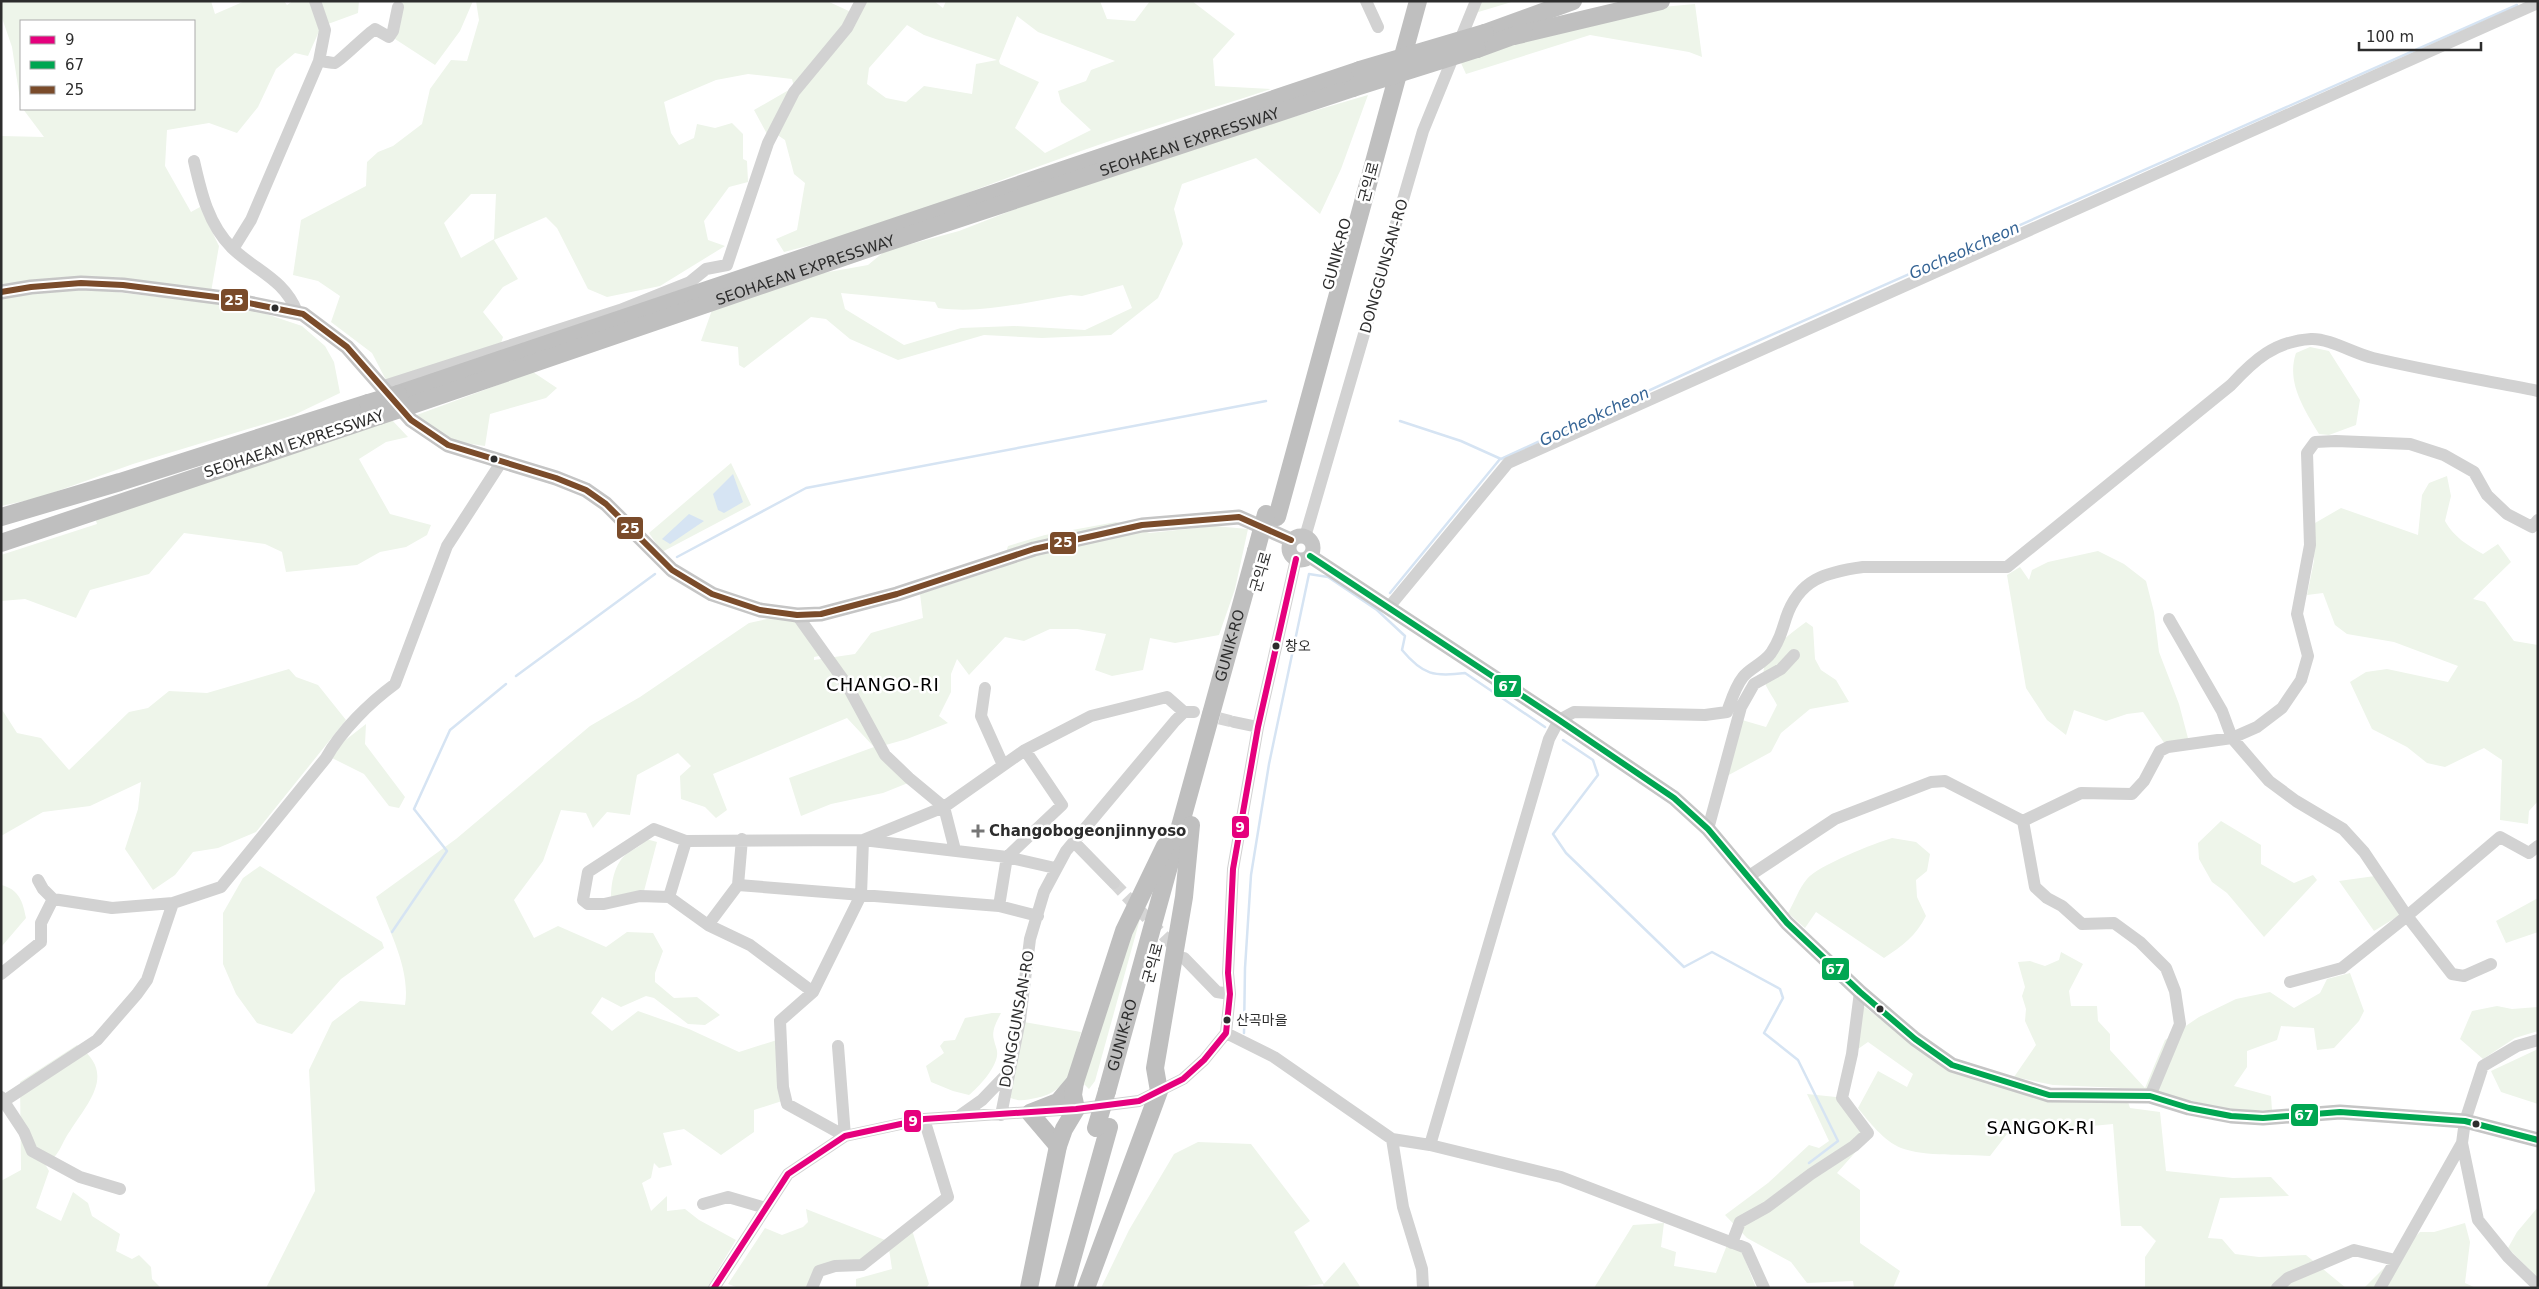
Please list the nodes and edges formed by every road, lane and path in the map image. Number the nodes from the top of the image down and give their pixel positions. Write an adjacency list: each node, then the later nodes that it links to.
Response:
1 (315, 1): 14 (street)
2 (861, 1): 19 (street)
3 (1366, 1): 12 (street)
4 (1407, 1): 24 (highway, GUNIK-RO)
5 (1418, 1): 24 (highway, 군익로)
6 (1476, 1): 27 (street, DONGGUNSAN-RO)
7 (1573, 1): 21 (highway, SEOHAEAN EXPRESSWAY, bridge)
8 (1611, 1): 13 (highway, SEOHAEAN EXPRESSWAY)
9 (1661, 1): 13 (highway)
10 (2538, 3): 31 (street)
11 (398, 7): 14 (street)
12 (1378, 27)
13 (1514, 36): 21 (highway, SEOHAEAN EXPRESSWAY, bridge)
14 (319, 60): 16 (street)
15 (194, 161): 16 (street)
16 (233, 249): 18 (street)
17 (1, 292): 18 (main road)
18 (297, 312): 19 (main road)
19 (381, 387): 23 (main road)
20 (2538, 391): 35 (street)
21 (404, 400): 22 (highway, SEOHAEAN EXPRESSWAY, bridge)
22 (374, 410): 25 (highway, SEOHAEAN EXPRESSWAY); 28 (highway, SEOHAEAN EXPRESSWAY)
23 (502, 461): 32 (main road); 63 (street)
24 (1271, 516): 29 (highway, GUNIK-RO, bridge)
25 (1, 517)
26 (2536, 528): 40 (street)
27 (1298, 538): 30 (main road); 30 (main road); 32 (main road)
28 (1, 542)
29 (1262, 552): 43 (highway, GUNIK-RO); 46 (highway, 군익로)
30 (1303, 558): 31 (main road); 39 (street)
31 (1389, 607): 37 (main road)
32 (797, 615): 44 (street)
33 (2169, 619): 40 (street)
34 (1794, 655): 35 (street)
35 (1748, 681): 37 (street); 47 (street)
36 (985, 688): 42 (street)
37 (1560, 720): 47 (main road); 95 (street)
38 (1234, 722): 39 (street)
39 (1258, 727): 74 (street)
40 (2232, 738): 45 (street); 66 (street)
41 (1025, 750): 42 (street); 51 (street, DONGGUNSAN-RO); 54 (street)
42 (1003, 765): 44 (street)
43 (1184, 806): 79 (highway); 80 (highway, GUNIK-RO)
44 (944, 807): 49 (street); 53 (street)
45 (2023, 821): 56 (street); 82 (street)
46 (1191, 825): 80 (highway, 군익로); 81 (highway)
47 (1708, 829): 56 (main road)
48 (742, 839): 49 (street); 50 (street); 59 (street)
49 (863, 840): 53 (street); 60 (street)
50 (686, 841): 61 (street); 61 (street)
51 (1074, 842): 55 (street, DONGGUNSAN-RO); 58 (street)
52 (2538, 846): 66 (street)
53 (955, 850): 54 (street)
54 (1007, 857): 55 (street); 64 (street)
55 (1055, 868): 65 (street, DONGGUNSAN-RO)
56 (1749, 876): 73 (main road)
57 (38, 880): 62 (street)
58 (1114, 883)
59 (738, 885): 60 (street); 67 (street)
60 (860, 895): 64 (street); 72 (street)
61 (669, 897): 67 (street)
62 (53, 899): 63 (street); 70 (street)
63 (173, 903): 83 (street)
64 (998, 906): 65 (street)
65 (1038, 916): 78 (street, DONGGUNSAN-RO)
66 (2408, 916): 69 (street); 71 (street)
67 (708, 925): 72 (street)
68 (1184, 958): 74 (street)
69 (2490, 964)
70 (1, 974)
71 (2290, 982)
72 (813, 992): 91 (street)
73 (1860, 992): 82 (main road); 100 (street)
74 (1230, 994): 75 (street)
75 (1226, 1033): 81 (street); 92 (street)
76 (2538, 1040): 89 (street)
77 (838, 1046): 91 (street)
78 (1008, 1072): 86 (street, DONGGUNSAN-RO); 87 (street)
79 (1075, 1082): 84 (highway); 85 (highway)
80 (1112, 1091): 90 (highway, GUNIK-RO, bridge)
81 (1159, 1091): 84 (street); 108 (highway)
82 (2150, 1096): 89 (main road)
83 (3, 1100): 97 (street)
84 (1076, 1109): 85 (street); 96 (highway)
85 (1030, 1113): 86 (street); 96 (highway)
86 (1001, 1115): 87 (street)
87 (958, 1118): 88 (street)
88 (924, 1119): 91 (street); 104 (street)
89 (2465, 1121): 93 (main road); 94 (street)
90 (1102, 1127): 106 (highway, GUNIK-RO); 107 (highway)
91 (844, 1136): 99 (street)
92 (1392, 1139): 95 (street); 109 (street)
93 (2538, 1140)
94 (2462, 1143): 101 (street); 102 (street)
95 (1430, 1145): 100 (street)
96 (1058, 1146): 105 (highway)
97 (120, 1189)
98 (703, 1204): 99 (street)
99 (766, 1208): 103 (street)
100 (1732, 1242): 110 (street)
101 (2395, 1260): 111 (street); 112 (street)
102 (2538, 1286)
103 (719, 1287)
104 (812, 1288)
105 (1029, 1288)
106 (1051, 1288)
107 (1064, 1288)
108 (1086, 1288)
109 (1422, 1288)
110 (1764, 1288)
111 (2277, 1288)
112 (2380, 1288)

